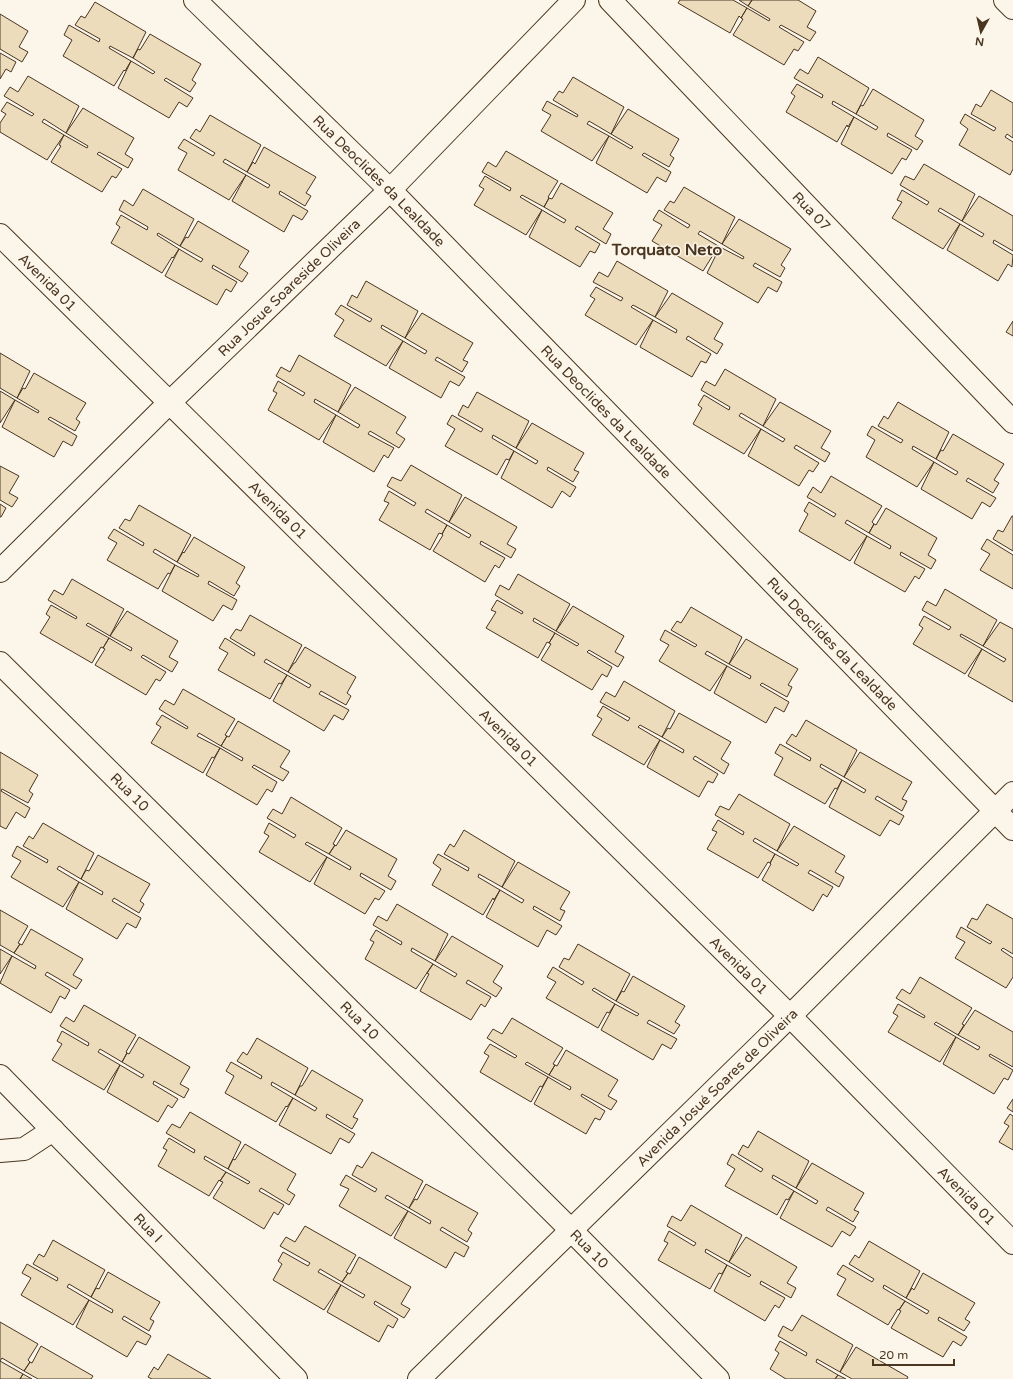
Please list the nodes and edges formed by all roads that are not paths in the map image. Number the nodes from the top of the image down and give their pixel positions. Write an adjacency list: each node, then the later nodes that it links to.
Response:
1 (195, 0): 6 (street, Rua Deoclides da Lealdade)
2 (574, 0): 6 (street, Rua Josue Soareside Oliveira)
3 (610, 0): 9 (street, Rua 07)
4 (1005, 0): 5 (street)
5 (1013, 8)
6 (390, 190): 8 (street, Rua Josue Soareside Oliveira); 13 (street, Rua Deoclides da Lealdade)
7 (0, 235): 8 (street, Avenida 01)
8 (169, 403): 10 (street, Rua Josue Soareside Oliveira); 15 (street, Avenida 01)
9 (1013, 422)
10 (0, 571)
11 (0, 663): 19 (street, Rua 10)
12 (1013, 793): 13 (street, Avenida Josué Soares de Oliveira)
13 (995, 811): 14 (street, Rua Deoclides da Lealdade); 15 (street, Avenida Josué Soares de Oliveira)
14 (1013, 829)
15 (790, 1016): 19 (street, Avenida Josué Soares de Oliveira); 20 (street, Avenida 01)
16 (0, 1076): 17 (street, Rua I)
17 (53, 1130): 18 (street); 21 (street, Rua I)
18 (0, 1151)
19 (571, 1230): 22 (street, Avenida Josué Soares de Oliveira); 23 (street, Rua 10)
20 (1013, 1243)
21 (296, 1379)
22 (419, 1379)
23 (718, 1379)

